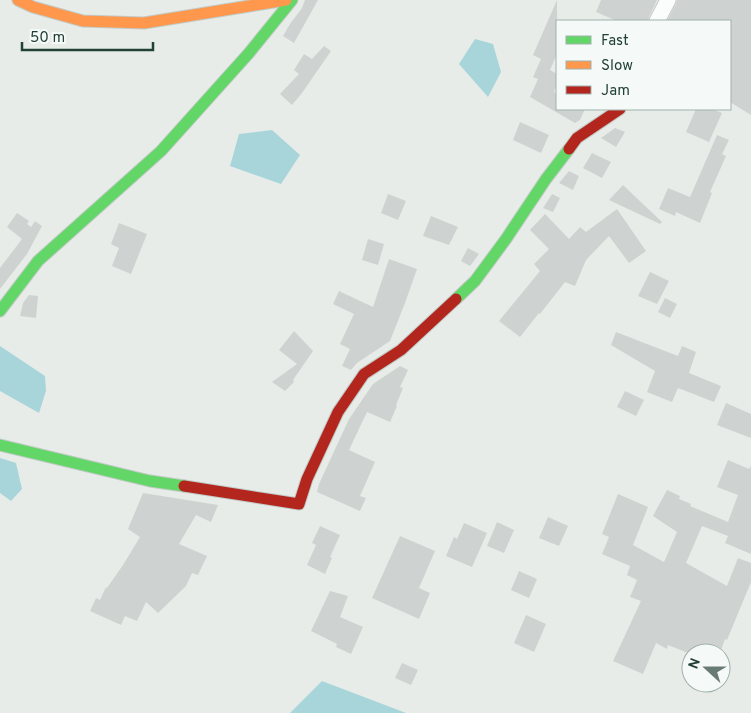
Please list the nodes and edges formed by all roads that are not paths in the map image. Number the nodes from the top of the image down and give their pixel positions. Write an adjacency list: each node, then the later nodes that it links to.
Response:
1 (18, 0): 2 (street)
2 (286, 0)
3 (292, 0): 7 (street)
4 (668, 0): 5 (street)
5 (658, 20)
6 (619, 110): 8 (street)
7 (0, 311)
8 (0, 445)

